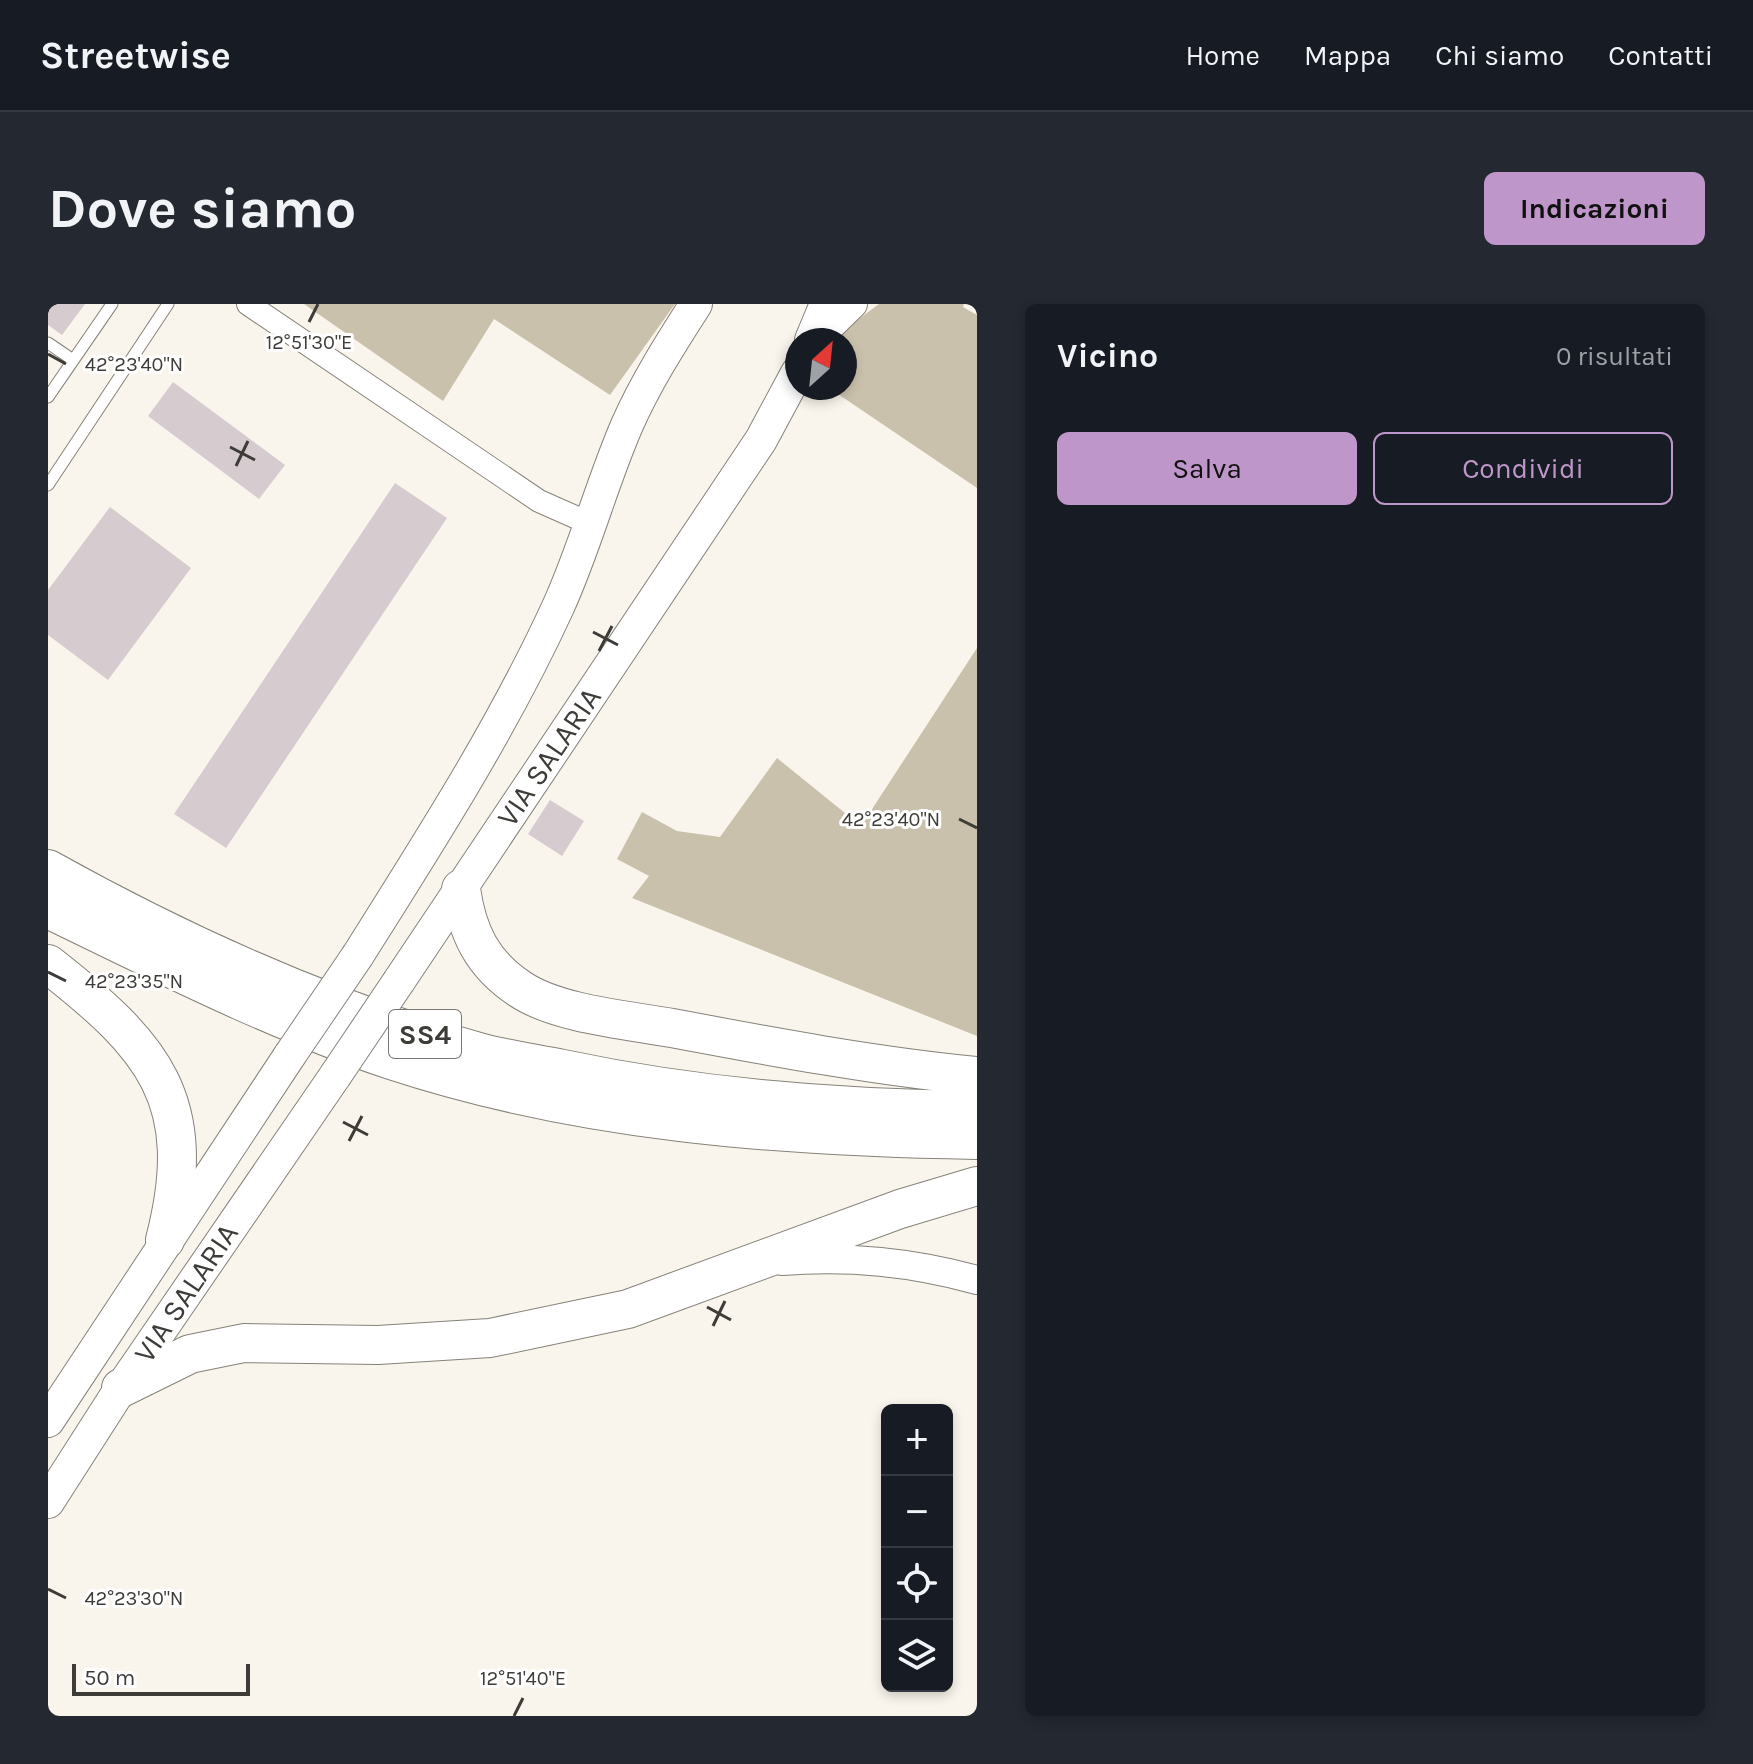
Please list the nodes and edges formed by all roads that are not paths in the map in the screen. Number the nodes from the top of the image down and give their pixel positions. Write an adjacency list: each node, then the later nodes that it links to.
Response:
1 (112, 304): 10 (lane)
2 (168, 304): 13 (lane)
3 (248, 304): 14 (street)
4 (696, 304): 14 (main road)
5 (826, 304): 7 (main road)
6 (853, 304): 8 (street)
7 (818, 328)
8 (827, 328)
9 (48, 343): 10 (lane)
10 (73, 360): 12 (lane)
11 (785, 395): 16 (main road, VIA SALARIA)
12 (48, 397)
13 (50, 478)
14 (591, 524): 23 (main road, bridge)
15 (48, 869): 20 (highway, SS4)
16 (461, 889): 19 (highway); 26 (main road, VIA SALARIA, bridge)
17 (48, 909): 21 (highway, SS4)
18 (48, 964): 23 (highway)
19 (977, 1076)
20 (977, 1110)
21 (977, 1140)
22 (977, 1186): 24 (highway)
23 (165, 1240): 27 (main road)
24 (750, 1264): 25 (street); 26 (highway)
25 (977, 1280)
26 (121, 1388): 28 (main road, VIA SALARIA)
27 (48, 1421)
28 (48, 1502)

